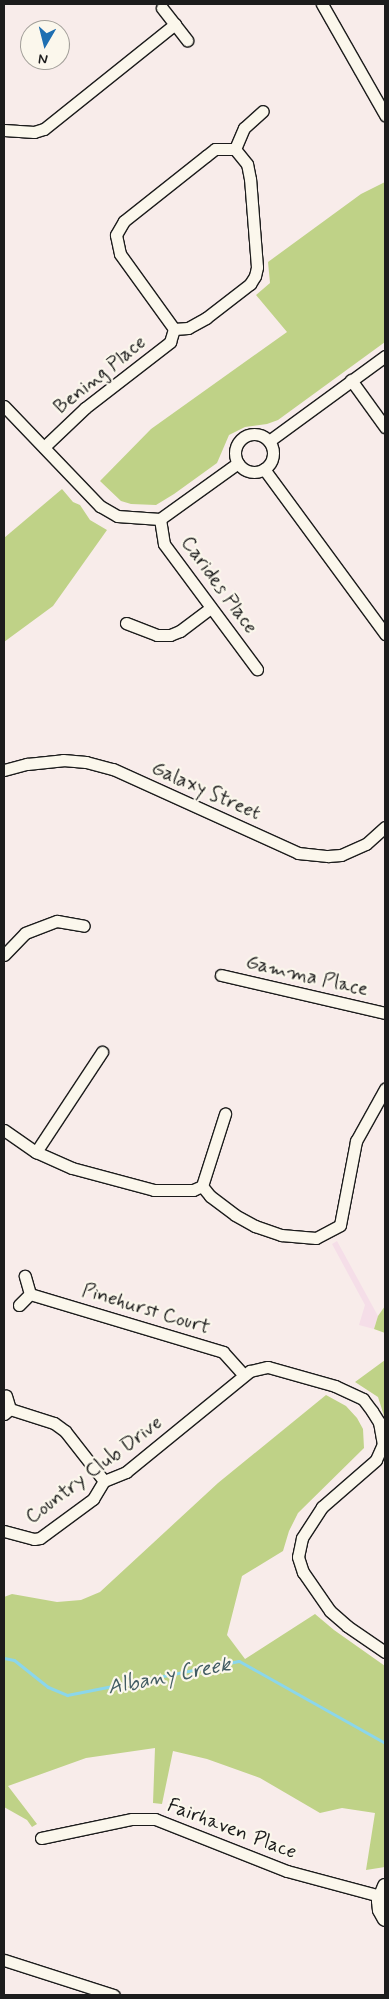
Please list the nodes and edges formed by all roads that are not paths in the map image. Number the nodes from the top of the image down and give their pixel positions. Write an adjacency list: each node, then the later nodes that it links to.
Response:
1 (322, 4): 6 (street)
2 (162, 8): 3 (street)
3 (174, 24): 4 (street); 7 (street)
4 (187, 40)
5 (263, 111): 8 (street)
6 (385, 115)
7 (4, 130)
8 (235, 149): 9 (street); 9 (street)
9 (174, 329): 15 (street, Bening Place)
10 (385, 356): 11 (street)
11 (351, 380): 13 (street); 14 (street)
12 (4, 406): 15 (street)
13 (385, 427)
14 (269, 441): 16 (street); 17 (street)
15 (44, 447): 18 (street)
16 (238, 463): 17 (street); 18 (street)
17 (264, 469): 21 (street)
18 (160, 519): 19 (street, Carides Place)
19 (210, 608): 20 (street); 22 (street, Carides Place)
20 (126, 623)
21 (385, 634)
22 (258, 669)
23 (4, 770): 24 (street, Galaxy Street)
24 (385, 828)
25 (84, 926): 26 (street)
26 (4, 955)
27 (221, 974): 28 (street, Gamma Place)
28 (385, 1013)
29 (102, 1052): 33 (street)
30 (385, 1089): 34 (street)
31 (225, 1114): 34 (street)
32 (4, 1130): 33 (street)
33 (36, 1152): 34 (street)
34 (202, 1186)
35 (25, 1276): 36 (street)
36 (30, 1294): 37 (street); 38 (street, Pinehurst Court)
37 (19, 1305)
38 (244, 1375): 41 (street, Country Club Drive); 42 (street, Country Club Drive)
39 (6, 1396): 40 (street)
40 (7, 1411): 42 (street)
41 (383, 1454): 44 (street, Country Club Drive)
42 (104, 1481): 43 (street, Country Club Drive)
43 (4, 1531)
44 (385, 1652)
45 (41, 1838): 46 (street, Fairhaven Place)
46 (382, 1891): 47 (street)
47 (385, 1918)
48 (4, 1960): 49 (street)
49 (114, 1995)

